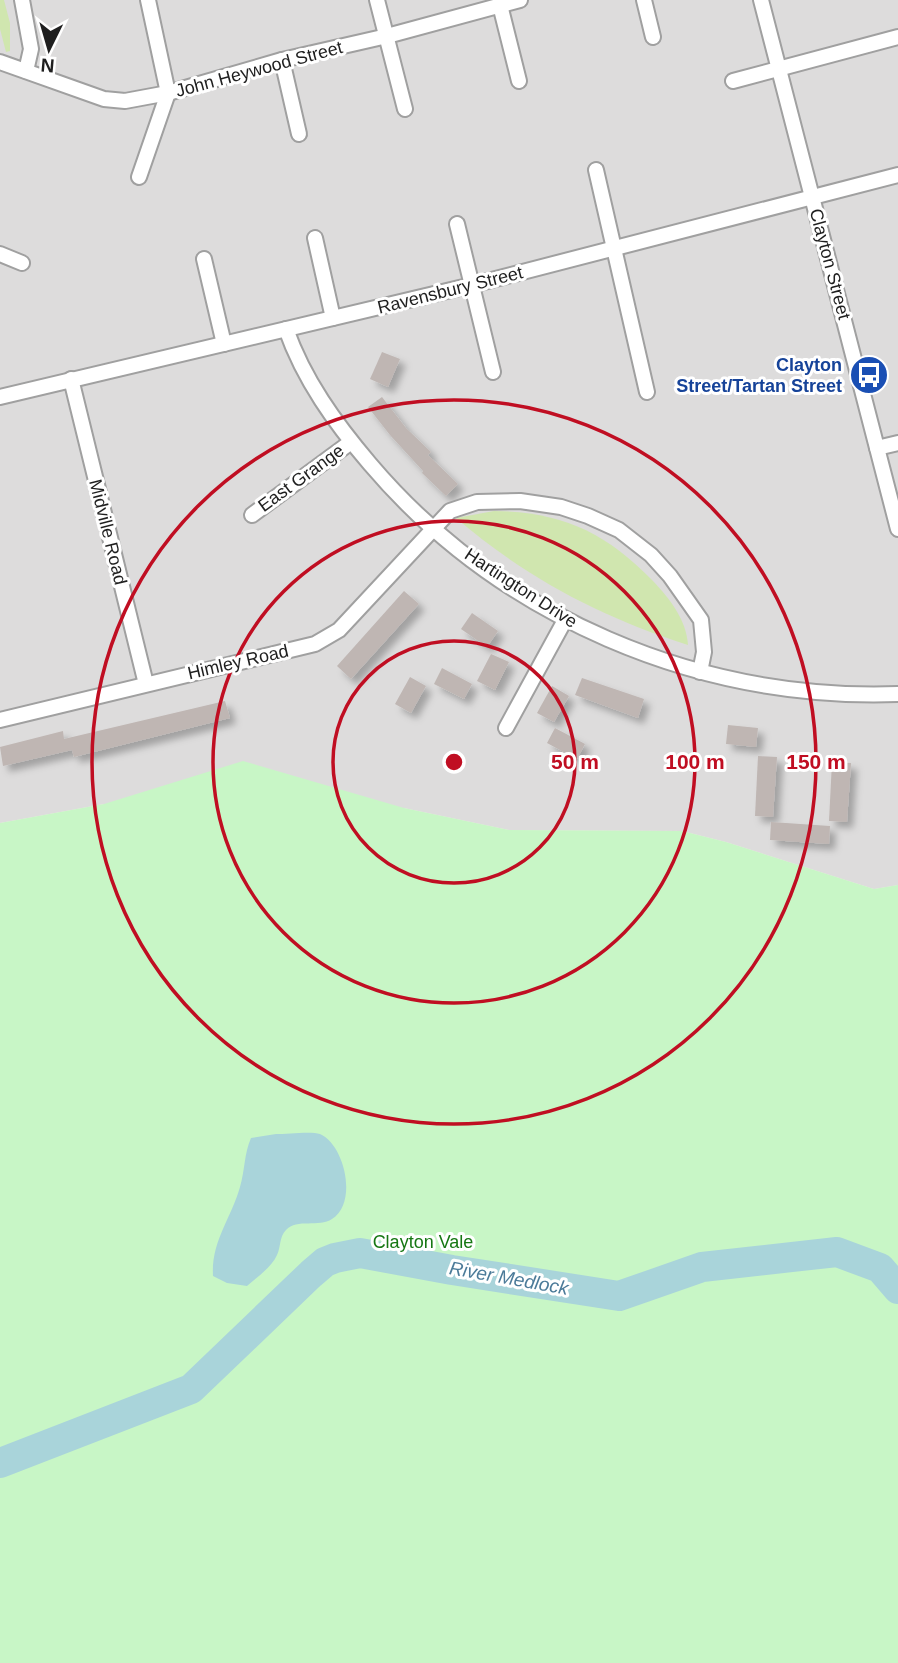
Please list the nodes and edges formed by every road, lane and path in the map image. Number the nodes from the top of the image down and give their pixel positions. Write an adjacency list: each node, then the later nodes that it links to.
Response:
1 (22, 0): 14 (street)
2 (148, 0): 17 (street)
3 (377, 0): 8 (street)
4 (520, 0): 7 (street, John Heywood Street)
5 (643, 0): 9 (street)
6 (761, 0): 13 (street, Clayton Street)
7 (500, 5): 8 (street, John Heywood Street); 15 (street)
8 (387, 36): 11 (street, John Heywood Street); 18 (street)
9 (653, 37)
10 (898, 37): 13 (street)
11 (282, 60): 17 (street, John Heywood Street); 19 (street)
12 (0, 62): 14 (street, John Heywood Street)
13 (778, 69): 16 (street); 23 (street, Clayton Street)
14 (26, 71): 17 (street, John Heywood Street)
15 (519, 81)
16 (733, 81)
17 (168, 93): 22 (street)
18 (405, 109)
19 (299, 134)
20 (596, 170): 26 (street)
21 (898, 175): 23 (street, Ravensbury Street)
22 (139, 177)
23 (813, 199): 26 (street, Ravensbury Street); 40 (street, Clayton Street)
24 (457, 225): 30 (street)
25 (316, 238): 31 (street)
26 (613, 249): 30 (street, Ravensbury Street); 36 (street)
27 (0, 254): 29 (street)
28 (204, 260): 33 (street)
29 (22, 263)
30 (472, 285): 31 (street, Ravensbury Street); 34 (street)
31 (333, 318): 32 (street, Ravensbury Street)
32 (286, 329): 33 (street, Ravensbury Street); 38 (street, Hartington Drive)
33 (224, 344): 35 (street, Ravensbury Street)
34 (493, 372)
35 (71, 379): 37 (street, Ravensbury Street); 46 (street, Midville Road)
36 (647, 392)
37 (0, 397)
38 (351, 442): 41 (street, East Grange); 42 (street, Hartington Drive)
39 (898, 443): 40 (street)
40 (877, 448): 43 (street, Clayton Street)
41 (252, 514)
42 (432, 528): 44 (street, Hartington Drive); 45 (street, Himley Road); 46 (street, Himley Road)
43 (898, 529)
44 (565, 620): 45 (street, Hartington Drive); 49 (street)
45 (700, 672): 47 (street, Hartington Drive)
46 (146, 684): 48 (street, Himley Road)
47 (898, 694)
48 (0, 720)
49 (506, 728)

